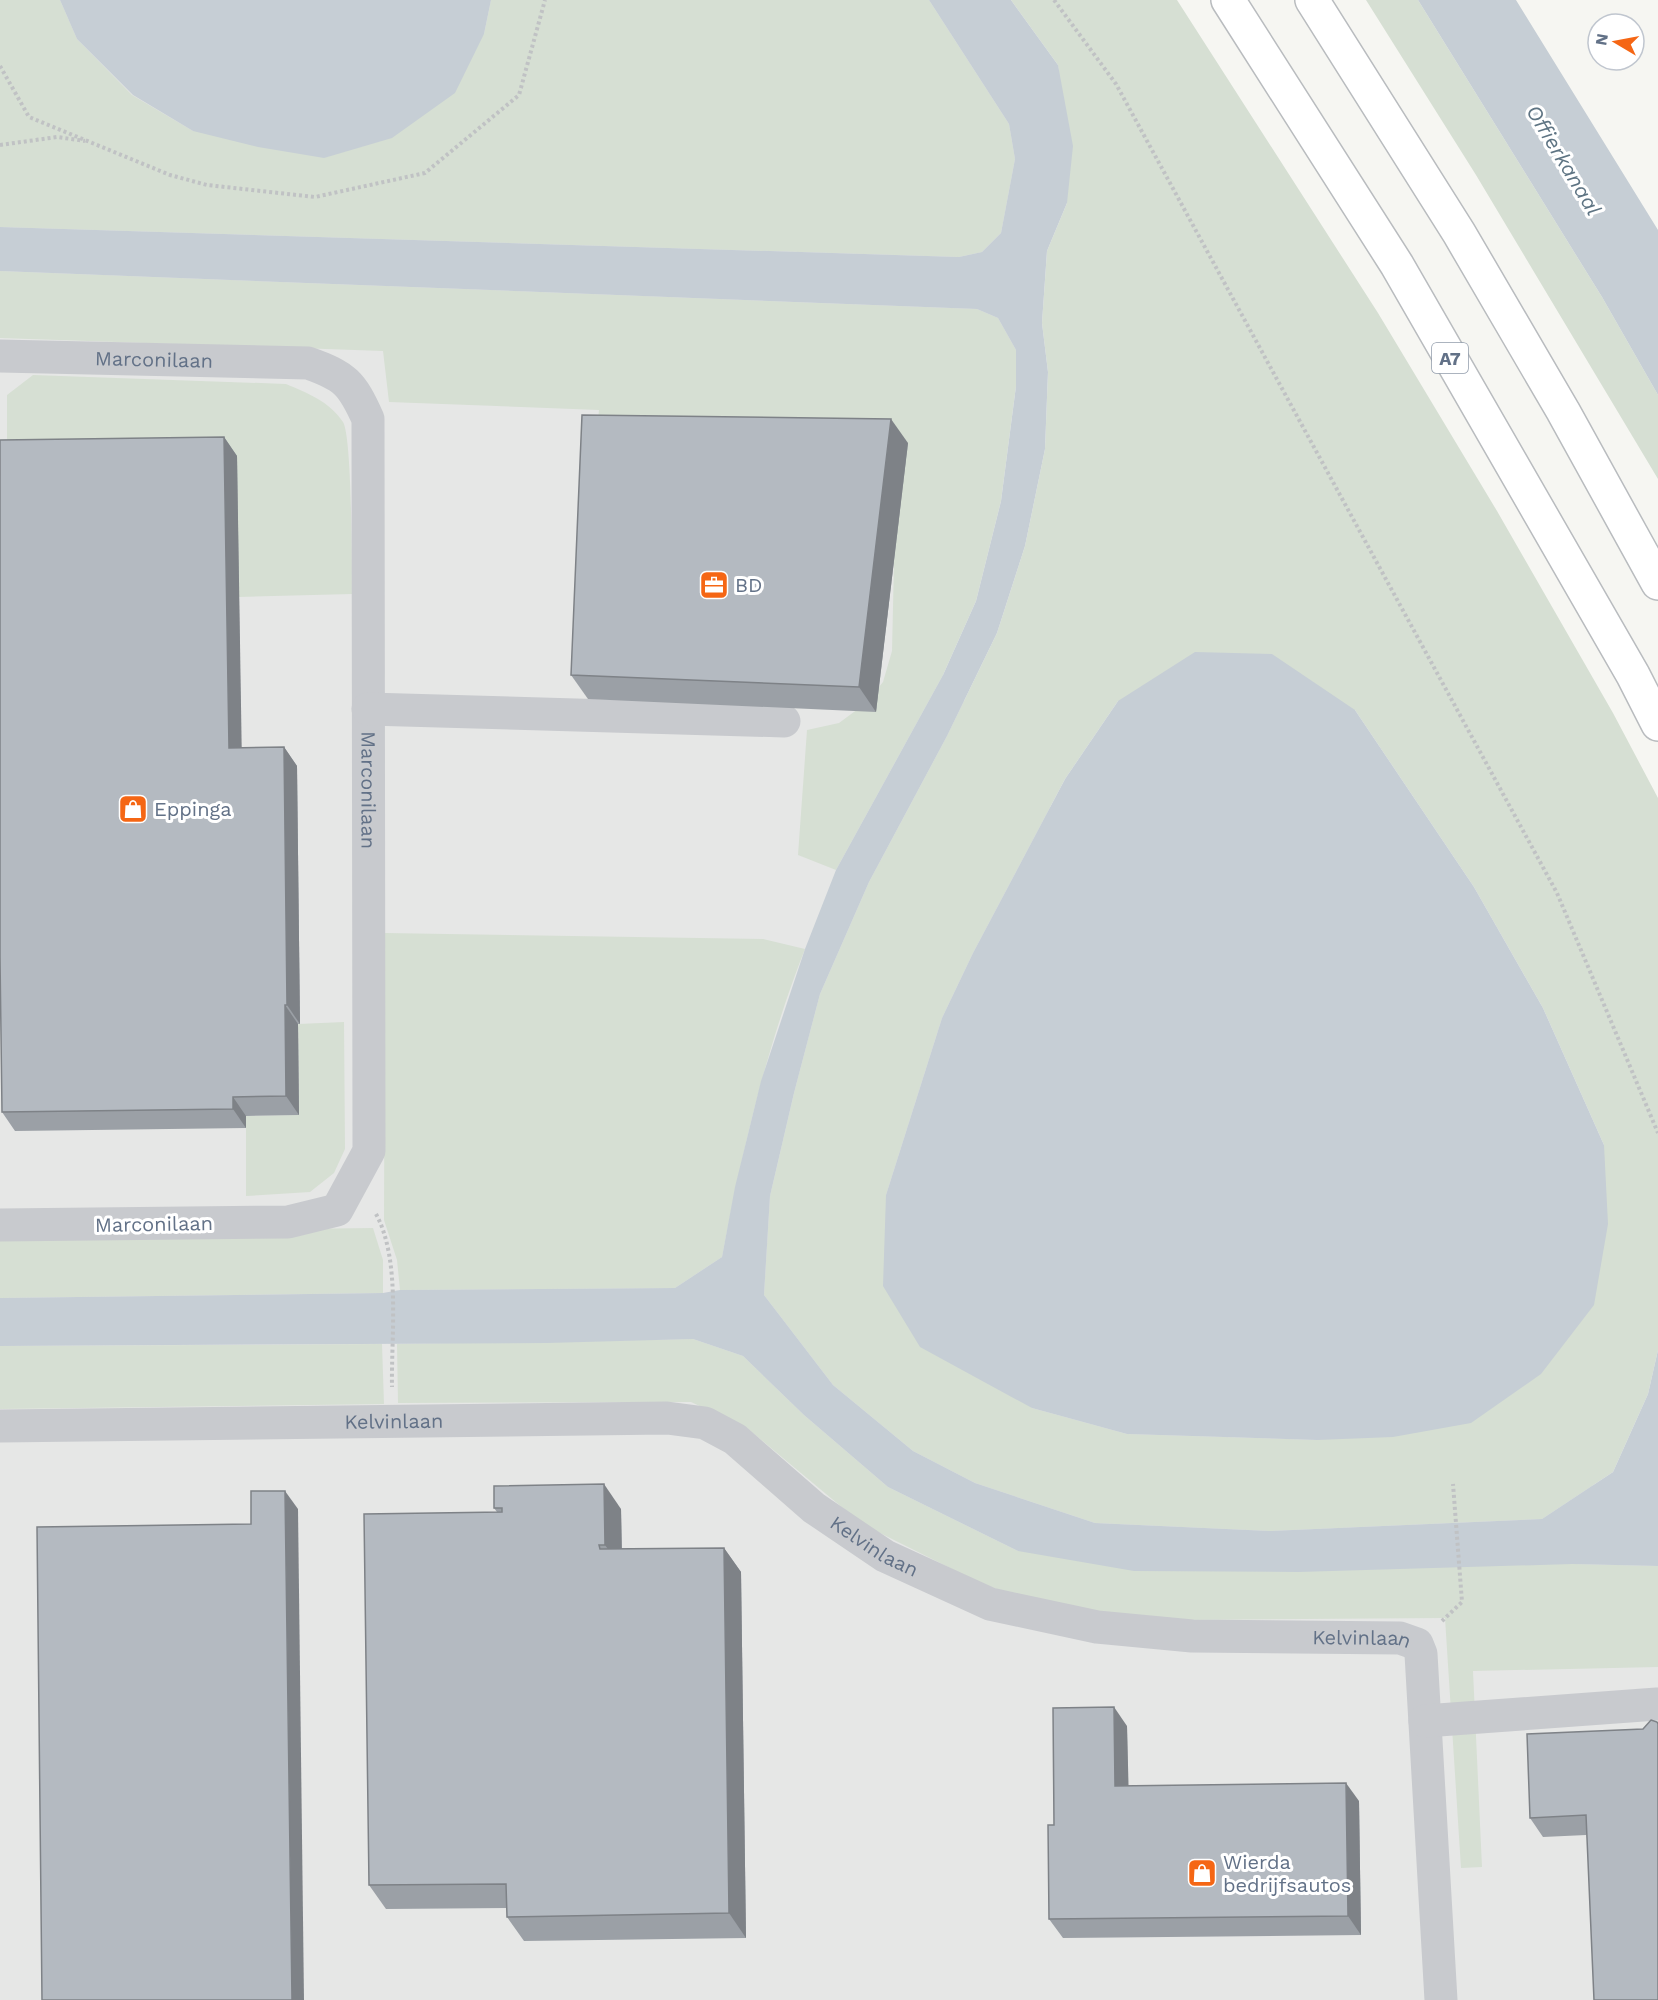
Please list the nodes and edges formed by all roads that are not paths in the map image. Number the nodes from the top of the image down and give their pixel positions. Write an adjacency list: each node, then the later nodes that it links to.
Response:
1 (1228, 0): 7 (highway, A7)
2 (1312, 0): 4 (highway)
3 (0, 356): 5 (street, Marconilaan)
4 (1658, 583)
5 (368, 709): 6 (street); 8 (street, Marconilaan)
6 (784, 721)
7 (1658, 724)
8 (0, 1225)
9 (0, 1426): 11 (street, Kelvinlaan)
10 (1657, 1704): 11 (street)
11 (1425, 1721): 12 (street, Kelvinlaan)
12 (1440, 2000)

